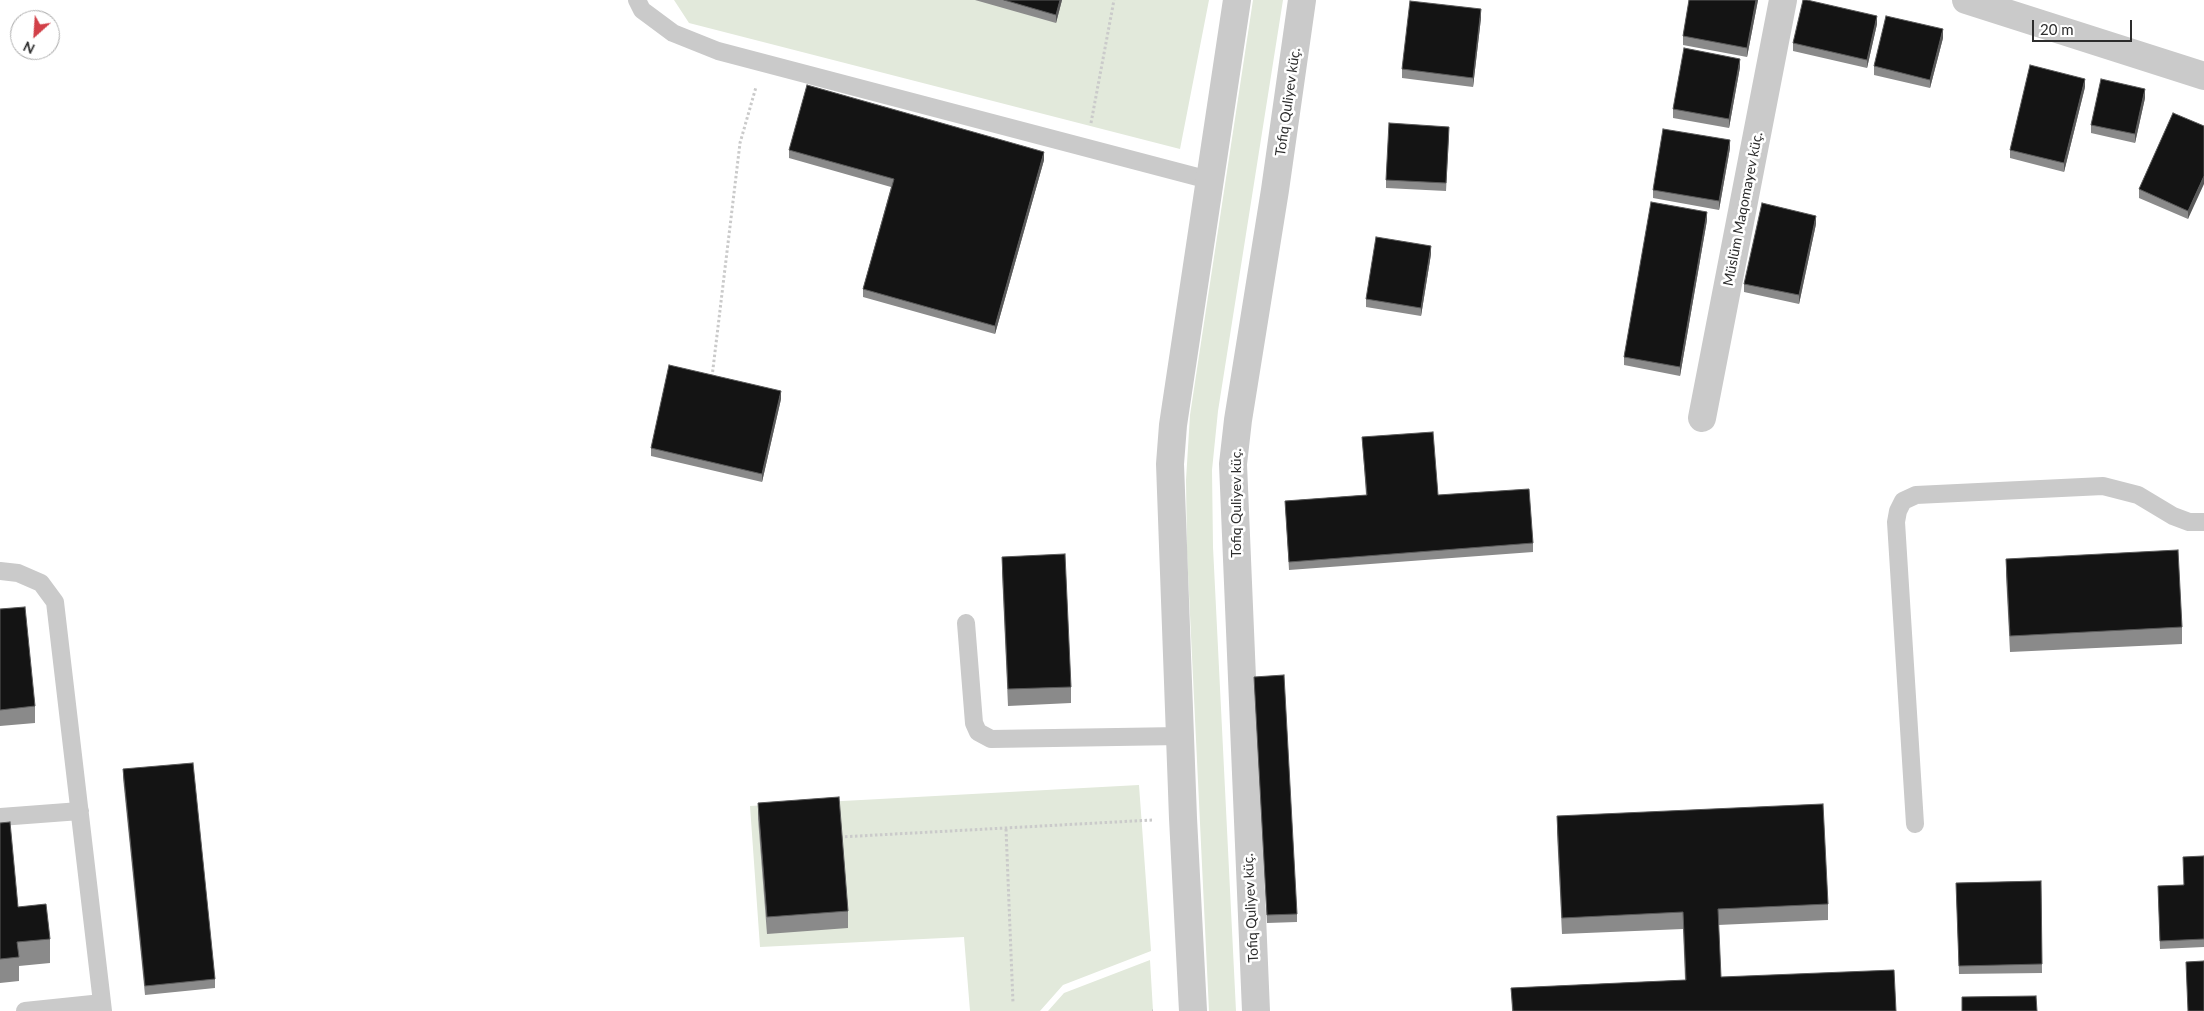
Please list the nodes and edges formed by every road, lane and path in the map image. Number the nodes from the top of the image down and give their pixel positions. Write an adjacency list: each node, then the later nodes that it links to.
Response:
1 (637, 0): 7 (lane)
2 (1114, 0): 9 (path)
3 (1237, 0): 10 (street)
4 (1302, 0): 27 (street, Tofiq Quliyev küç.)
5 (1783, 0): 12 (street, Müslüm Maqomayev küç.)
6 (1966, 0): 8 (street)
7 (763, 63): 9 (lane); 11 (path)
8 (2204, 76)
9 (1086, 148): 10 (lane)
10 (1209, 180): 16 (street)
11 (711, 383)
12 (1702, 418)
13 (2204, 522): 20 (lane)
14 (0, 572): 17 (lane)
15 (966, 623): 16 (lane)
16 (1180, 736): 19 (street)
17 (80, 811): 18 (lane); 24 (lane)
18 (0, 817)
19 (1183, 818): 21 (path); 26 (street)
20 (1915, 824)
21 (1006, 829): 22 (path); 23 (path)
22 (840, 837)
23 (1013, 1003)
24 (103, 1007): 25 (lane)
25 (25, 1011)
26 (1193, 1011)
27 (1256, 1011)

